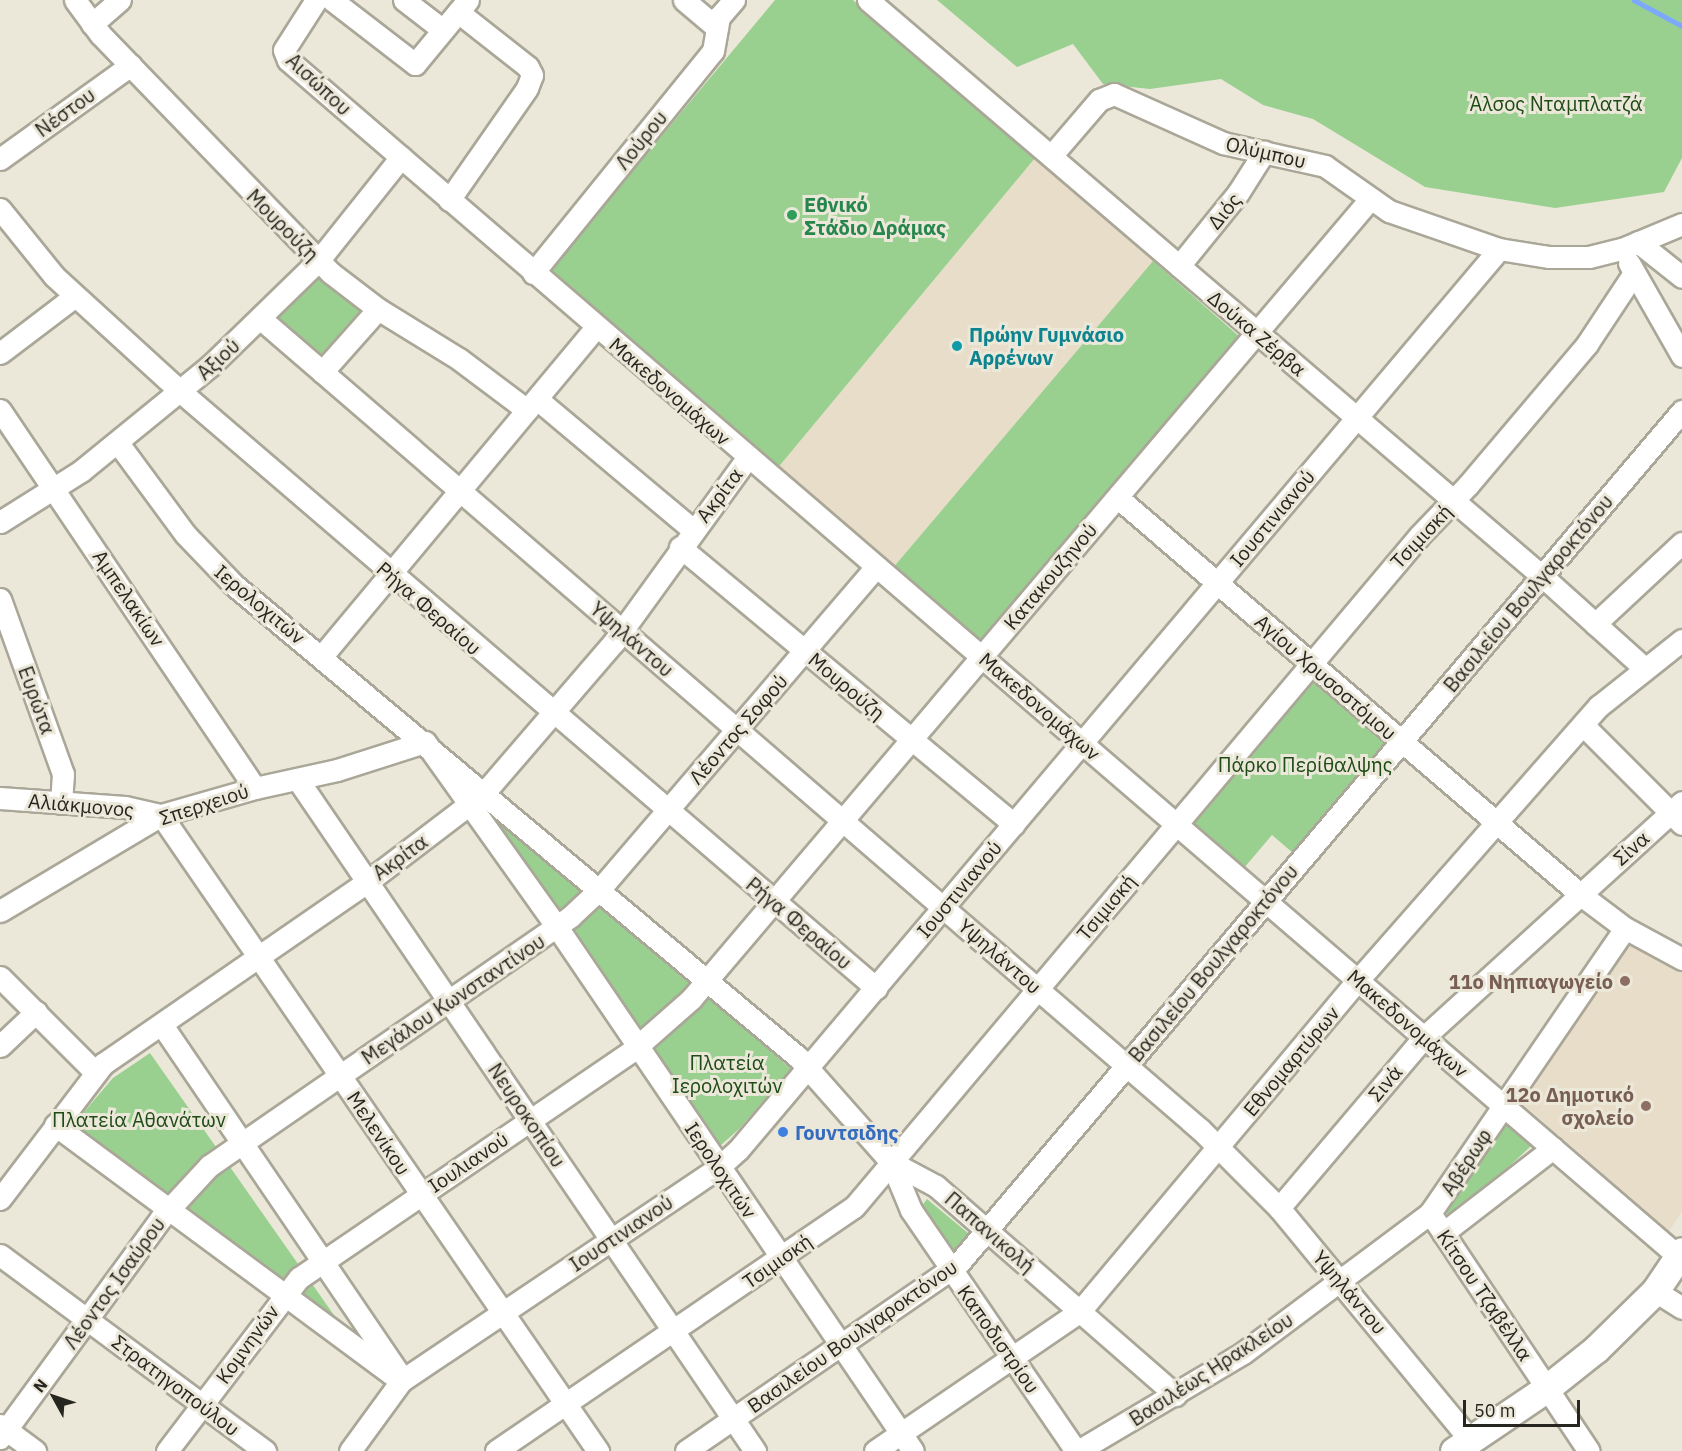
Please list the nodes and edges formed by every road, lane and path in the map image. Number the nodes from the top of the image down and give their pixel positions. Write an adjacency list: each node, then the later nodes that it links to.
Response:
1 (75, 0): 10 (street, Μουρούζη)
2 (120, 0): 10 (street)
3 (316, 0): 16 (street, Αισώπου)
4 (332, 0): 12 (street)
5 (404, 0): 12 (street)
6 (684, 0): 11 (street)
7 (734, 0): 11 (street, Λούρου)
8 (868, 0): 15 (street, Δούκα Ζέρβα)
9 (463, 6): 12 (street); 19 (street)
10 (92, 24): 13 (street, Μουρούζη)
11 (717, 28): 26 (street, Λούρου)
12 (443, 30)
13 (131, 65): 17 (street, Νέστου); 24 (street, Μουρούζη)
14 (1264, 152): 15 (street, Ολύμπου); 18 (street, Ολύμπου); 25 (street, Διός)
15 (1051, 156): 25 (street, Δούκα Ζέρβα)
16 (401, 158): 19 (street, Μακεδονομάχων); 24 (street, Αξιού)
17 (0, 159)
18 (1370, 199): 23 (street, Ολύμπου); 33 (street, Κατακουζηνού)
19 (449, 200): 26 (street, Μακεδονομάχων)
20 (0, 209): 29 (street, Ρήγα Φεραίου)
21 (1682, 224): 22 (street, Ολύμπου)
22 (1630, 245): 23 (street, Ολύμπου); 27 (street); 28 (street)
23 (1499, 249): 41 (street, Ιουστινιανού)
24 (318, 261): 30 (street, Μουρούζη); 31 (street, Αξιού)
25 (1179, 266): 33 (street, Δούκα Ζέρβα)
26 (533, 273): 32 (street, Μακεδονομάχων)
27 (1634, 273): 35 (street); 47 (street, Τσιμισκή)
28 (1682, 277)
29 (75, 296): 34 (street); 37 (street, Ρήγα Φεραίου)
30 (378, 309): 36 (street); 38 (street, Μουρούζη)
31 (261, 319): 36 (street, Υψηλάντου); 37 (street, Αξιού)
32 (596, 327): 38 (street); 43 (street, Μακεδονομάχων)
33 (1257, 333): 41 (street, Δούκα Ζέρβα); 46 (street, Κατακουζηνού)
34 (0, 353)
35 (1682, 356)
36 (322, 372): 45 (street, Υψηλάντου)
37 (181, 392): 42 (street, Αξιού); 53 (street, Ρήγα Φεραίου)
38 (532, 405): 45 (street); 49 (street, Μουρούζη)
39 (0, 410): 44 (street, Αμπελακίων)
40 (1682, 411): 54 (street, Βασιλείου Βουλγαροκτόνου)
41 (1357, 417): 47 (street, Δούκα Ζέρβα); 55 (street, Ιουστινιανού)
42 (118, 443): 44 (street, Αξιού); 61 (street, Ιερολοχιτών)
43 (747, 458): 49 (street, Ακρίτα); 52 (street, Μακεδονομάχων)
44 (56, 489): 48 (street, Αξιού); 73 (street, Αμπελακίων)
45 (460, 491): 53 (street); 58 (street, Υψηλάντου)
46 (1117, 497): 55 (street, Αγίου Χρυσοστόμου); 62 (street, Κατακουζηνού)
47 (1454, 501): 54 (street, Δούκα Ζέρβα); 63 (street, Τσιμισκή)
48 (0, 522)
49 (693, 530): 51 (street, Ακρίτα)
50 (1682, 543): 57 (street)
51 (680, 547): 58 (street, Ακρίτα); 60 (street, Μουρούζη)
52 (876, 567): 60 (street, Λέοντος Σοφού); 62 (street, Μακεδονομάχων)
53 (390, 574): 61 (street); 65 (street, Ρήγα Φεραίου)
54 (1542, 576): 57 (street, Δούκα Ζέρβα); 69 (street, Βασιλείου Βουλγαροκτόνου)
55 (1217, 583): 63 (street, Αγίου Χρυσοστόμου); 71 (street, Ιουστινιανού)
56 (0, 599): 76 (street, Ευρώτα)
57 (1595, 624): 64 (street, Δούκα Ζέρβα)
58 (621, 630): 65 (street, Ακρίτα); 67 (street, Υψηλάντου)
59 (1682, 640): 64 (street, Εθνομαρτύρων)
60 (805, 651): 67 (street, Λέοντος Σοφού); 68 (street, Μουρούζη)
61 (322, 656): 70 (street, Ιερολοχιτών)
62 (982, 657): 68 (street, Κατακουζηνού); 71 (street, Μακεδονομάχων)
63 (1311, 664): 69 (street, Αγίου Χρυσοστόμου); 83 (street, Τσιμισκή)
64 (1644, 668): 66 (street, Εθνομαρτύρων)
65 (553, 713): 75 (street, Ακρίτα); 77 (street, Ρήγα Φεραίου)
66 (1583, 725): 78 (street); 81 (street, Εθνομαρτύρων)
67 (736, 730): 77 (street, Λέοντος Σοφού); 80 (street, Υψηλάντου)
68 (912, 740): 80 (street, Κατακουζηνού); 82 (street, Μουρούζη)
69 (1401, 741): 81 (street, Αγίου Χρυσοστόμου); 87 (street, Βασιλείου Βουλγαροκτόνου)
70 (425, 742): 72 (street, Σπερχειού); 75 (street, Ιερολοχιτών)
71 (1083, 743): 82 (street, Ιουστινιανού); 83 (street, Μακεδονομάχων)
72 (298, 780): 73 (street, Σπερχειού); 84 (street, Νευροκοπίου)
73 (255, 788): 79 (street, Σπερχειού)
74 (0, 798): 76 (street, Αλιάκμονος)
75 (478, 799): 84 (street, Ακρίτα); 85 (street, Ιερολοχιτών); 91 (street, Ιερολοχιτών)
76 (62, 803): 79 (street, Αλιάκμονος)
77 (668, 811): 85 (street, Λέοντος Σοφού); 88 (street, Ρήγα Φεραίου)
78 (1678, 813): 86 (street, Σίνα)
79 (161, 815): 90 (street, Σπερχειού); 93 (street, Μελενίκου)
80 (843, 822): 88 (street, Κατακουζηνού); 89 (street, Υψηλάντου)
81 (1496, 822): 86 (street, Αγίου Χρυσοστόμου); 96 (street, Εθνομαρτύρων)
82 (1014, 824): 89 (street, Ιουστινιανού)
83 (1176, 824): 87 (street, Μακεδονομάχων); 99 (street, Τσιμισκή)
84 (367, 882): 93 (street, Ακρίτα); 100 (street, Νευροκοπίου)
85 (599, 890): 91 (street, Μεγάλου Κωνσταντίνου); 97 (street, Ιερολοχιτών)
86 (1581, 895): 92 (street, Αγίου Χρυσοστόμου); 103 (street, Σινά)
87 (1266, 900): 96 (street, Μακεδονομάχων); 106 (street, Βασιλείου Βουλγαροκτόνου)
88 (775, 902): 97 (street, Κατακουζηνού); 98 (street, Ρήγα Φεραίου)
89 (943, 908): 98 (street, Ιουστινιανού); 99 (street, Υψηλάντου)
90 (0, 911)
91 (557, 927): 100 (street, Μεγάλου Κωνσταντίνου); 105 (street, Ιερολοχιτών)
92 (1625, 928): 94 (street, Αγίου Χρυσοστόμου); 110 (street, Αβέρωφ)
93 (258, 957): 102 (street, Ακρίτα); 109 (street, Μελενίκου)
94 (1682, 959)
95 (0, 977): 101 (street)
96 (1358, 980): 103 (street, Μακεδονομάχων); 114 (street, Εθνομαρτύρων)
97 (708, 981): 105 (street, Ιουλιανού); 107 (street, Ιερολοχιτών)
98 (876, 988): 107 (street, Ιουστινιανού)
99 (1037, 989): 106 (street, Υψηλάντου); 116 (street, Τσιμισκή)
100 (449, 1001): 109 (street, Μεγάλου Κωνσταντίνου); 111 (street, Νευροκοπίου)
101 (36, 1012): 104 (street); 108 (street)
102 (162, 1025): 108 (street, Ακρίτα); 113 (street)
103 (1424, 1037): 110 (street, Μακεδονομάχων); 120 (street, Σινά)
104 (0, 1046)
105 (637, 1047): 111 (street, Ιουλιανού); 117 (street, Ιερολοχιτών)
106 (1126, 1066): 114 (street, Υψηλάντου); 123 (street, Βασιλείου Βουλγαροκτόνου)
107 (809, 1067): 116 (street, Παπανικολή); 117 (street, Ιουστινιανού)
108 (95, 1072): 112 (street, Ακρίτα)
109 (340, 1076): 113 (street, Μεγάλου Κωνσταντίνου); 118 (street, Μελενίκου)
110 (1503, 1105): 115 (street, Μακεδονομάχων); 122 (street, Αβέρωφ)
111 (530, 1120): 118 (street, Ιουλιανού); 125 (street, Νευροκοπίου)
112 (55, 1125): 119 (street, Ακρίτα); 121 (street)
113 (242, 1140): 121 (street, Λέοντος Ισαύρου); 129 (street)
114 (1219, 1147): 120 (street, Υψηλάντου); 135 (street, Εθνομαρτύρων)
115 (1553, 1148): 124 (street); 127 (street, Μακεδονομάχων)
116 (891, 1162): 123 (street, Παπανικολή); 128 (street, Τσιμισκή); 130 (street, Καποδιστρίου)
117 (719, 1167): 125 (street, Ιουστινιανού); 128 (street, Ιερολοχιτών)
118 (421, 1194): 129 (street, Ιουλιανού); 136 (street, Μελενίκου)
119 (0, 1199)
120 (1279, 1208): 131 (street, Υψηλάντου)
121 (167, 1211): 133 (street); 137 (street, Λέοντος Ισαύρου)
122 (1430, 1213): 124 (street, Κίτσου Τζαβέλλα); 131 (street, Αβέρωφ)
123 (987, 1231): 130 (street, Βασιλείου Βουλγαροκτόνου); 135 (street, Παπανικολή)
124 (1443, 1233): 142 (street, Κίτσου Τζαβέλλα)
125 (611, 1239): 136 (street, Ιουστινιανού); 138 (street, Νευροκοπίου)
126 (0, 1254): 137 (street, Στρατηγοπούλου)
127 (1680, 1254): 132 (main road)
128 (782, 1258): 138 (street, Τσιμισκή); 139 (street, Ιερολοχιτών)
129 (323, 1260): 133 (street, Ιουλιανού); 141 (street)
130 (951, 1269): 139 (street, Βασιλείου Βουλγαροκτόνου); 140 (street, Καποδιστρίου)
131 (1342, 1281): 143 (street, Βασιλέως Ηρακλείου); 150 (street, Υψηλάντου)
132 (1656, 1291): 134 (street); 142 (main road)
133 (283, 1295): 141 (street); 144 (street, Κομνηνών)
134 (1682, 1308)
135 (1080, 1311): 140 (street, Εθνομαρτύρων); 143 (street, Παπανικολή)
136 (502, 1312): 141 (street, Ιουστινιανού); 145 (street, Μελενίκου)
137 (87, 1319): 144 (street, Στρατηγοπούλου); 147 (street, Λέοντος Ισαύρου)
138 (674, 1331): 145 (street, Τσιμισκή); 146 (street, Νευροκοπίου)
139 (840, 1345): 146 (street, Βασιλείου Βουλγαροκτόνου); 148 (street, Ιερολοχιτών)
140 (1012, 1358): 148 (street, Εθνομαρτύρων); 160 (street, Καποδιστρίου)
141 (401, 1381): 154 (street, Ιουστινιανού)
142 (1547, 1388): 149 (street, Κίτσου Τζαβέλλα); 150 (main road)
143 (1176, 1395): 160 (street, Βασιλέως Ηρακλείου)
144 (202, 1404): 152 (street, Κομνηνών); 153 (street, Στρατηγοπούλου)
145 (566, 1405): 155 (street, Τσιμισκή); 156 (street, Μελενίκου)
146 (733, 1419): 157 (street, Βασιλείου Βουλγαροκτόνου); 158 (street, Νευροκοπίου)
147 (2, 1431): 151 (street)
148 (907, 1442): 159 (street, Εθνομαρτύρων)
149 (1584, 1444): 161 (street)
150 (1462, 1445)
151 (35, 1451)
152 (167, 1451)
153 (265, 1451)
154 (350, 1451)
155 (496, 1451)
156 (597, 1451)
157 (686, 1451)
158 (756, 1451)
159 (875, 1451)
160 (1077, 1451)
161 (1600, 1451)

